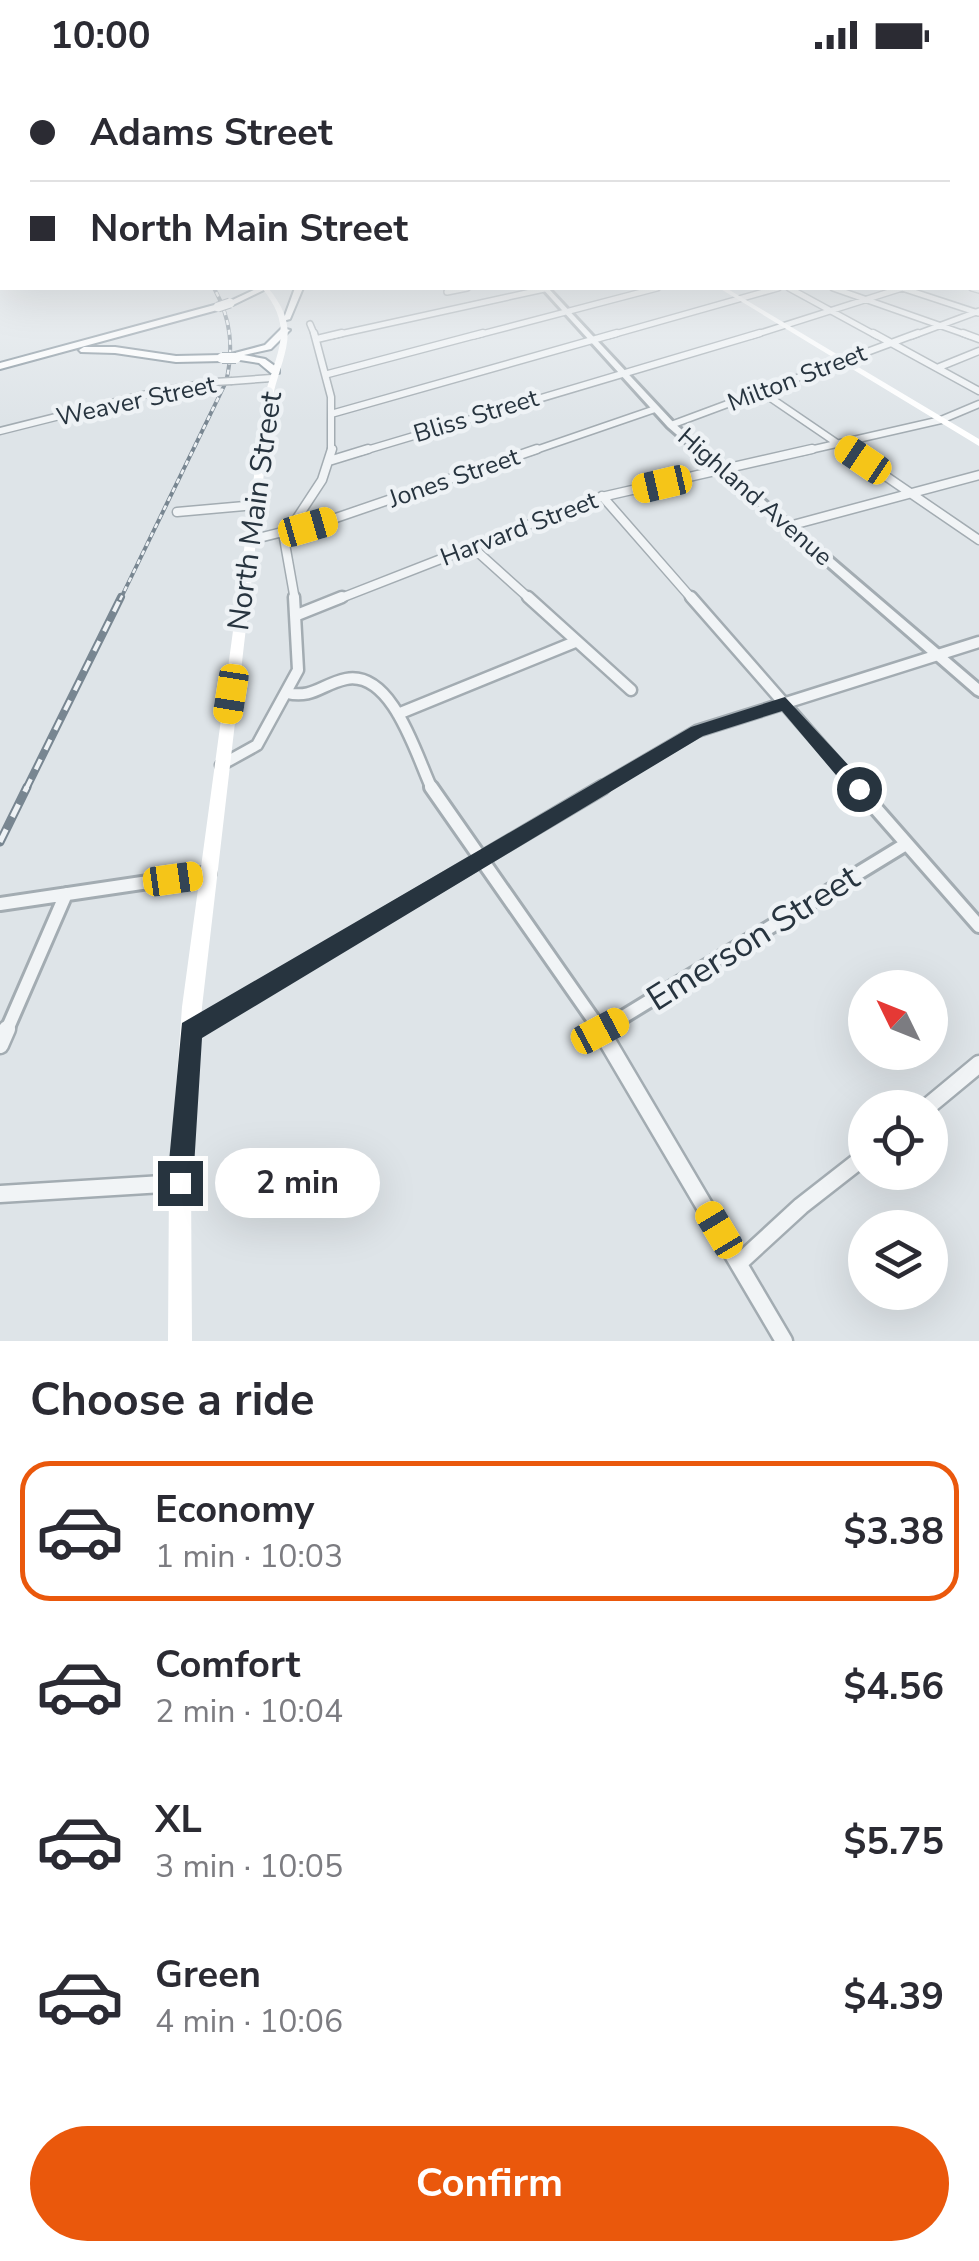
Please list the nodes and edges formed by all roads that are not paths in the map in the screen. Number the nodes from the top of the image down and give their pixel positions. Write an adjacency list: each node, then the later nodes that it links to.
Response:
1 (225, 303): 13 (highway, bridge)
2 (277, 303): 18 (main road)
3 (294, 303): 18 (highway)
4 (477, 303): 21 (street)
5 (559, 303): 15 (street, Highland Avenue)
6 (599, 303): 15 (street)
7 (721, 303): 23 (street)
8 (748, 303): 20 (main road)
9 (818, 303): 14 (street)
10 (853, 303): 14 (street, Bliss Street)
11 (879, 303): 19 (street)
12 (950, 303): 16 (street)
13 (217, 306): 27 (highway); 30 (highway)
14 (831, 310): 20 (street, Bliss Street); 24 (street)
15 (566, 312): 23 (street, Highland Avenue); 33 (street)
16 (978, 312): 19 (street, Milton Street)
17 (310, 324): 21 (street)
18 (286, 325): 26 (main road, North Main Street); 28 (highway)
19 (940, 325): 22 (street); 24 (street, Milton Street)
20 (784, 326): 29 (main road); 34 (street, Bliss Street)
21 (317, 339): 33 (street)
22 (979, 339)
23 (592, 340): 34 (street, Highland Avenue); 39 (street)
24 (892, 343): 29 (street, Milton Street); 31 (street)
25 (979, 351): 31 (street)
26 (280, 352): 28 (highway); 32 (main road, North Main Street)
27 (222, 356): 28 (highway, bridge); 30 (highway)
28 (238, 356): 32 (highway)
29 (843, 361): 36 (street, Milton Street); 40 (main road)
30 (0, 365)
31 (937, 368): 35 (street)
32 (274, 374): 42 (street, Weaver Street, bridge); 50 (main road, North Main Street)
33 (328, 374): 39 (street)
34 (623, 374): 38 (street, Highland Avenue); 45 (street, Bliss Street)
35 (979, 391)
36 (762, 392): 41 (street, Milton Street); 43 (street)
37 (979, 404): 40 (street, Harvard Street)
38 (656, 408): 41 (street, Highland Avenue); 53 (street, Jones Street)
39 (331, 414): 45 (street)
40 (940, 420): 43 (street, Harvard Street); 44 (main road)
41 (671, 424): 46 (street, Highland Avenue)
42 (0, 432)
43 (839, 444): 46 (street, Harvard Street); 48 (street)
44 (979, 444)
45 (329, 461): 53 (street)
46 (723, 470): 49 (street, Harvard Street); 52 (street, Highland Avenue)
47 (979, 475): 48 (street)
48 (912, 494): 52 (street); 55 (street)
49 (602, 496): 56 (street, Harvard Street); 64 (street)
50 (256, 506): 51 (street); 54 (main road, North Main Street)
51 (177, 512)
52 (789, 526): 60 (street, Highland Avenue)
53 (286, 534): 54 (street, Jones Street); 57 (street)
54 (251, 540): 66 (main road, North Main Street)
55 (979, 540)
56 (472, 546): 57 (street, Harvard Street); 58 (street)
57 (297, 615): 63 (street)
58 (575, 642): 61 (street); 65 (street)
59 (979, 642): 60 (street)
60 (938, 656): 62 (street, Highland Avenue); 64 (street)
61 (630, 690)
62 (979, 691)
63 (287, 692): 65 (street); 66 (street)
64 (785, 704): 67 (street); 68 (street)
65 (398, 714): 68 (street)
66 (222, 765): 69 (main road, North Main Street)
67 (906, 844): 72 (street); 73 (street, Emerson Street)
68 (483, 857): 73 (street); 74 (street)
69 (209, 874): 70 (street); 74 (main road, North Main Street)
70 (66, 894): 71 (street); 75 (street)
71 (0, 904)
72 (979, 926)
73 (600, 1031): 81 (street)
74 (190, 1032): 79 (main road, North Main Street)
75 (0, 1044)
76 (979, 1064): 77 (street)
77 (948, 1090)
78 (848, 1169): 81 (street)
79 (180, 1183): 80 (street); 82 (main road, North Main Street)
80 (0, 1194)
81 (739, 1264): 83 (street)
82 (180, 1341)
83 (784, 1341)

